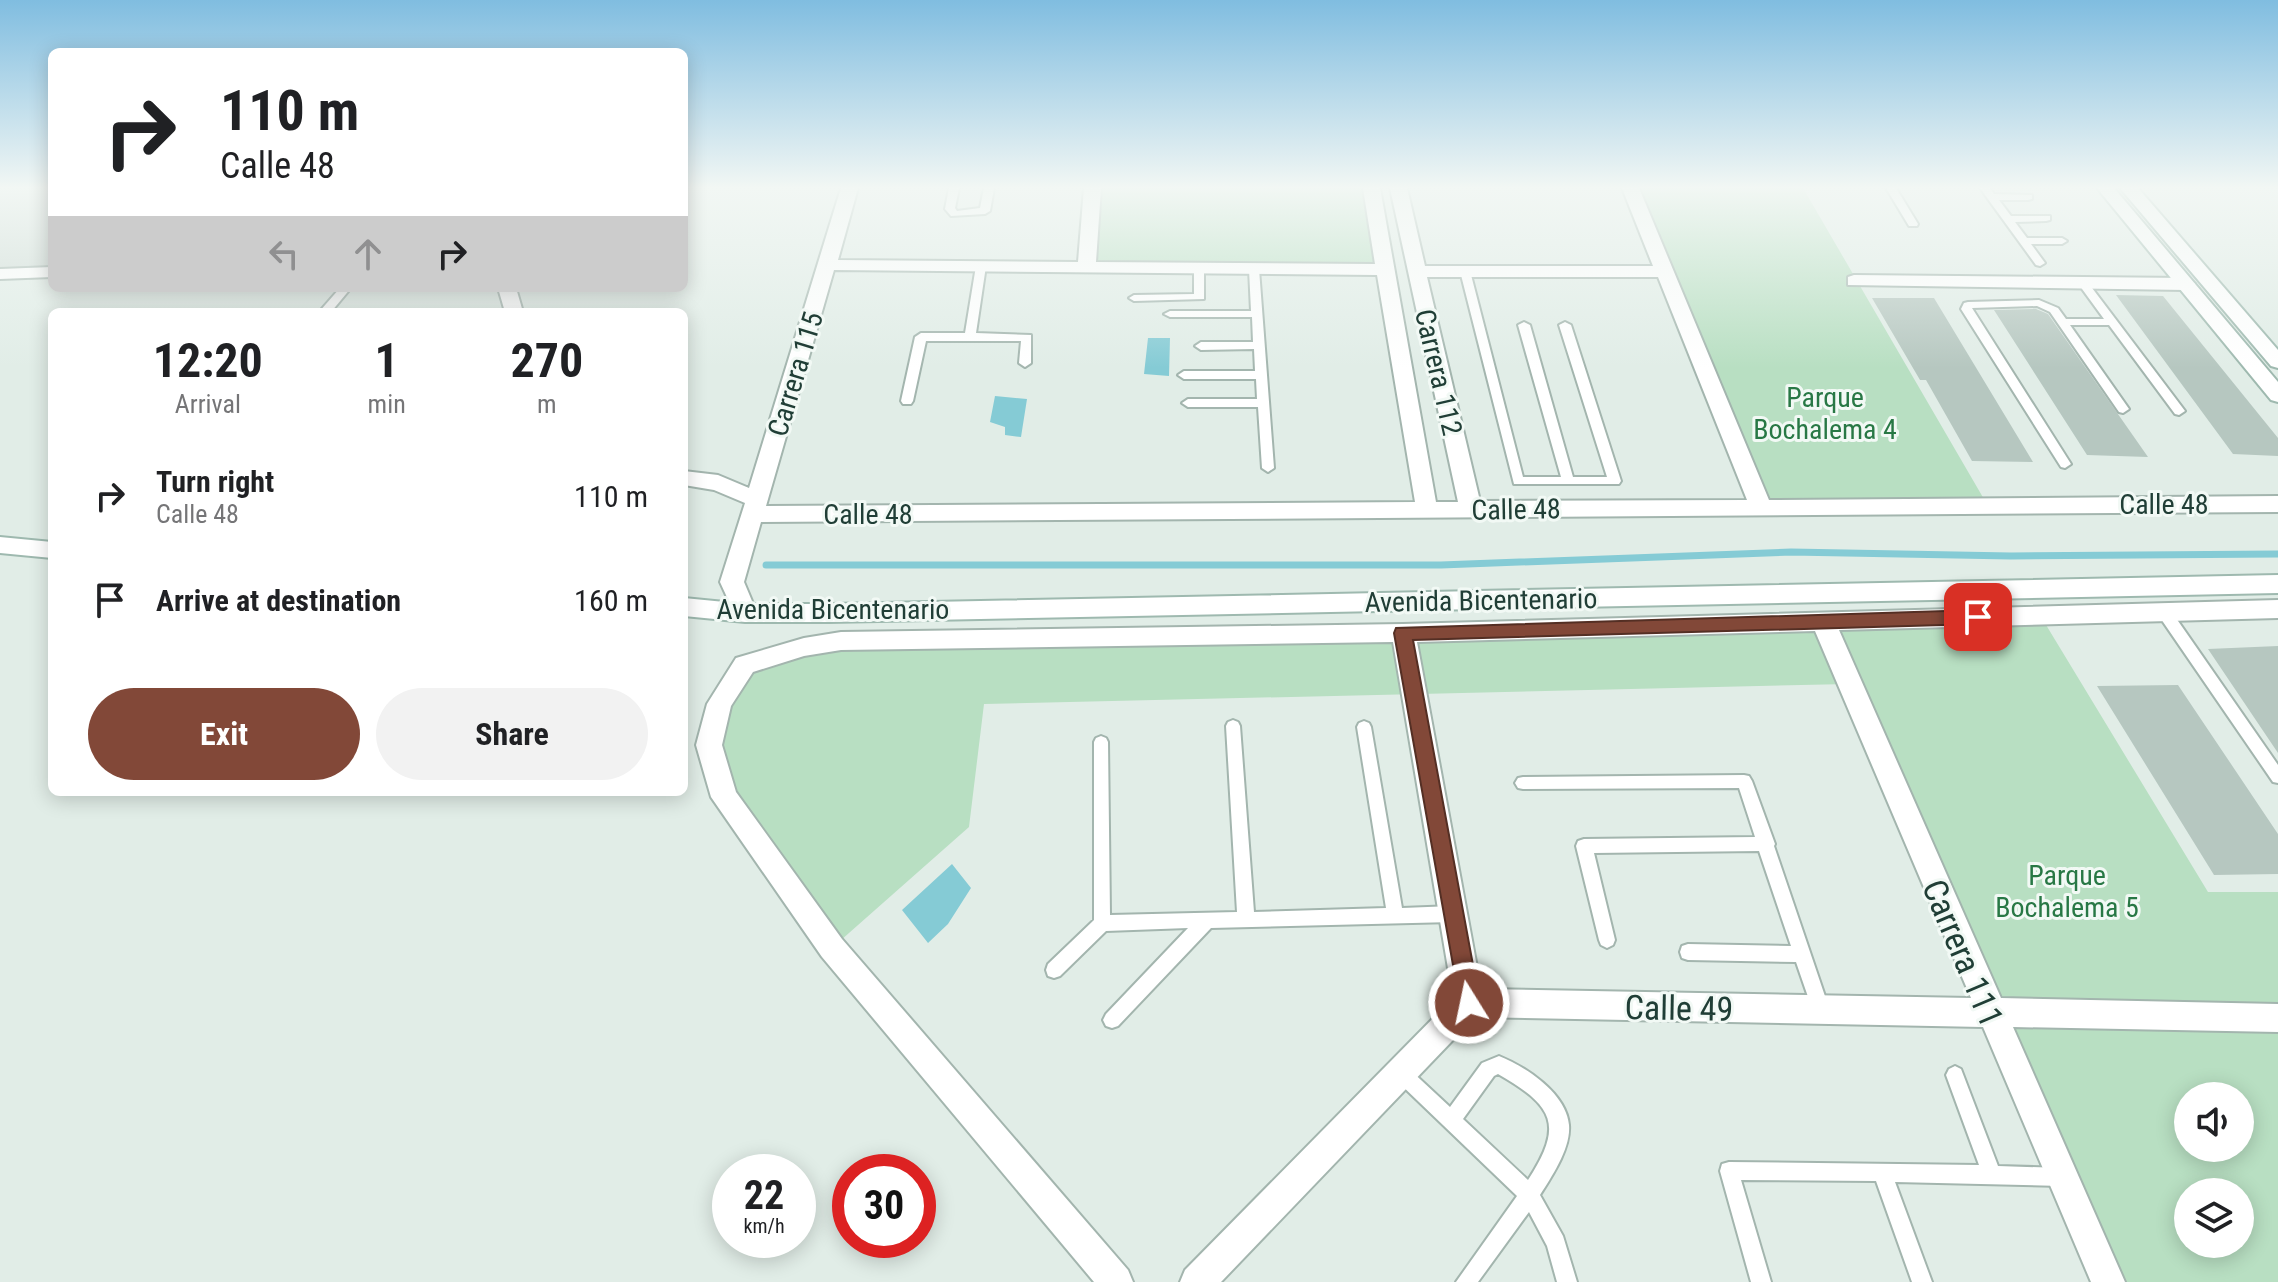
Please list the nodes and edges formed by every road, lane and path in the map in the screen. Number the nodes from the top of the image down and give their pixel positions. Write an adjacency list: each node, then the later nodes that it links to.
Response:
1 (833, 248): 10 (street, Carrera 115)
2 (1088, 248): 12 (street)
3 (1381, 248): 15 (street, Carrera 112)
4 (1411, 248): 16 (street, Carrera 112)
5 (1656, 248): 19 (street)
6 (2029, 248): 9 (lane)
7 (2155, 248): 23 (street)
8 (2180, 248): 36 (street)
9 (2040, 263)
10 (828, 265): 11 (street); 51 (street, Carrera 115)
11 (981, 266): 12 (street); 33 (lane)
12 (1087, 267): 13 (street)
13 (1199, 268): 14 (street); 25 (lane)
14 (1254, 269): 15 (street); 28 (lane)
15 (1385, 270): 54 (street, Carrera 112)
16 (1416, 271): 17 (street); 53 (street, Carrera 112)
17 (1465, 271): 19 (street); 49 (lane)
18 (48, 272): 20 (street)
19 (1666, 272): 52 (street)
20 (0, 274)
21 (1854, 281): 22 (street)
22 (2082, 282): 23 (street); 30 (lane)
23 (2186, 284): 40 (street)
24 (342, 292): 26 (lane)
25 (1134, 298)
26 (328, 308)
27 (1170, 314): 28 (lane)
28 (1256, 314): 34 (lane)
29 (2064, 322): 30 (lane); 44 (lane); 46 (lane)
30 (2113, 322): 45 (lane)
31 (1524, 325): 49 (lane)
32 (1565, 325): 49 (lane)
33 (970, 337): 37 (lane); 41 (lane)
34 (1258, 345): 35 (lane); 39 (lane)
35 (1201, 346)
36 (2278, 362)
37 (1025, 363)
38 (1184, 375): 39 (lane)
39 (1261, 375): 43 (lane)
40 (2278, 395)
41 (907, 401)
42 (1188, 403): 43 (lane)
43 (1263, 403): 47 (lane)
44 (2123, 409)
45 (2179, 411)
46 (2065, 464)
47 (1268, 468)
48 (688, 479): 51 (street)
49 (1568, 481)
50 (2278, 504): 52 (street, Calle 48)
51 (755, 507): 54 (street, Calle 48); 61 (street, Carrera 115)
52 (1761, 507): 53 (street, Calle 48)
53 (1471, 509): 54 (street, Calle 48)
54 (1427, 510)
55 (0, 545): 56 (street)
56 (48, 550)
57 (2278, 584): 61 (street, Avenida Bicentenario)
58 (688, 607): 61 (street, Avenida Bicentenario)
59 (2274, 610): 60 (street)
60 (2164, 612): 62 (street); 67 (lane)
61 (745, 613)
62 (1823, 621): 63 (street); 81 (street, Carrera 111)
63 (1403, 633): 70 (street); 92 (street)
64 (1233, 726): 72 (lane)
65 (1364, 727): 71 (lane)
66 (1101, 742): 74 (lane)
67 (2278, 777)
68 (1523, 783): 69 (lane)
69 (1767, 844): 75 (lane); 77 (lane)
70 (1453, 914): 71 (lane); 79 (street)
71 (1395, 915): 72 (lane)
72 (1246, 919): 73 (lane)
73 (1207, 920): 74 (lane); 83 (lane)
74 (1102, 923): 78 (lane)
75 (1607, 940)
76 (1688, 952): 77 (lane)
77 (1803, 954): 80 (lane)
78 (1054, 970)
79 (1469, 1003): 80 (street, Calle 49); 84 (street)
80 (1821, 1011): 81 (street, Calle 49)
81 (1990, 1015): 82 (street, Calle 49); 89 (street, Carrera 111)
82 (2278, 1018)
83 (1112, 1020)
84 (1401, 1073): 86 (lane); 93 (street)
85 (1955, 1075): 88 (lane)
86 (1451, 1121): 90 (lane); 90 (lane)
87 (1882, 1172): 88 (lane); 95 (lane); 96 (lane)
88 (1992, 1174): 89 (lane)
89 (2062, 1177): 97 (street, Carrera 111)
90 (1530, 1195): 91 (lane); 94 (lane)
91 (1475, 1277)
92 (1116, 1282)
93 (1197, 1282)
94 (1567, 1282)
95 (1761, 1282)
96 (1922, 1282)
97 (2108, 1282)

